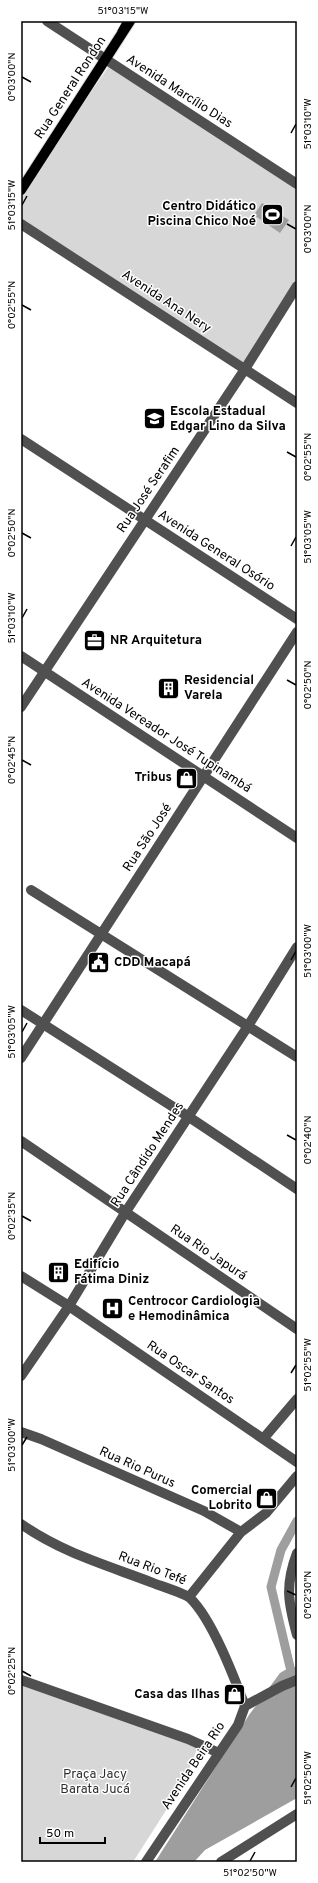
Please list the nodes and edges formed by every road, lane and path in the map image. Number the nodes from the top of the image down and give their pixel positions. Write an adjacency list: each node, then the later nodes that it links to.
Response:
1 (47, 21): 3 (street, Avenida Marcílio Dias)
2 (130, 21): 3 (main road, Rua General Rondon)
3 (104, 59): 4 (street, Avenida Marcílio Dias); 5 (main road, Rua General Rondon)
4 (297, 184)
5 (21, 190)
6 (21, 224): 8 (street, Avenida Ana Nery)
7 (297, 286): 8 (street, Rua José Serafim)
8 (245, 369): 9 (street, Avenida Ana Nery); 11 (street, Rua José Serafim)
9 (297, 403)
10 (21, 439): 11 (street, Avenida General Osório)
11 (144, 519): 12 (street, Avenida General Osório); 15 (street, Rua José Serafim)
12 (297, 619)
13 (297, 632): 17 (street, Rua São José)
14 (21, 656): 15 (street, Avenida Vereador José Tupinambá)
15 (44, 672): 16 (street, Rua José Serafim); 17 (street, Avenida Vereador José Tupinambá)
16 (21, 707)
17 (204, 776): 18 (street, Avenida Vereador José Tupinambá); 20 (street, Rua São José)
18 (297, 838)
19 (31, 890): 20 (street)
20 (101, 933): 23 (street, Rua São José); 24 (street)
21 (297, 947): 24 (street, Rua Cândido Mendes)
22 (21, 1010): 23 (street)
23 (42, 1024): 26 (street, Rua São José); 27 (street)
24 (251, 1027): 25 (street); 27 (street, Rua Cândido Mendes)
25 (297, 1057)
26 (21, 1058)
27 (189, 1117): 29 (street); 30 (street, Rua Cândido Mendes)
28 (21, 1141): 30 (street, Rua Rio Japurá)
29 (297, 1189)
30 (125, 1213): 32 (street, Rua Cândido Mendes); 33 (street, Rua Rio Japurá)
31 (21, 1276): 32 (street, Rua Oscar Santos)
32 (69, 1306): 34 (street, Rua Cândido Mendes); 37 (street, Rua Oscar Santos)
33 (297, 1329)
34 (21, 1376)
35 (297, 1399): 37 (street)
36 (21, 1432): 41 (street, Rua Rio Purus)
37 (263, 1439): 38 (street, Rua Oscar Santos)
38 (297, 1462)
39 (297, 1476): 41 (street)
40 (21, 1524): 43 (street, Rua Rio Tefé)
41 (241, 1532): 43 (street)
42 (297, 1553): 44 (street)
43 (189, 1597): 47 (street, Rua Rio Tefé)
44 (297, 1635)
45 (21, 1680): 48 (street)
46 (297, 1680): 47 (street)
47 (245, 1706): 48 (street, Avenida Beira Rio)
48 (218, 1753): 50 (street, Avenida Beira Rio)
49 (297, 1814): 51 (street)
50 (146, 1862)
51 (220, 1862)

